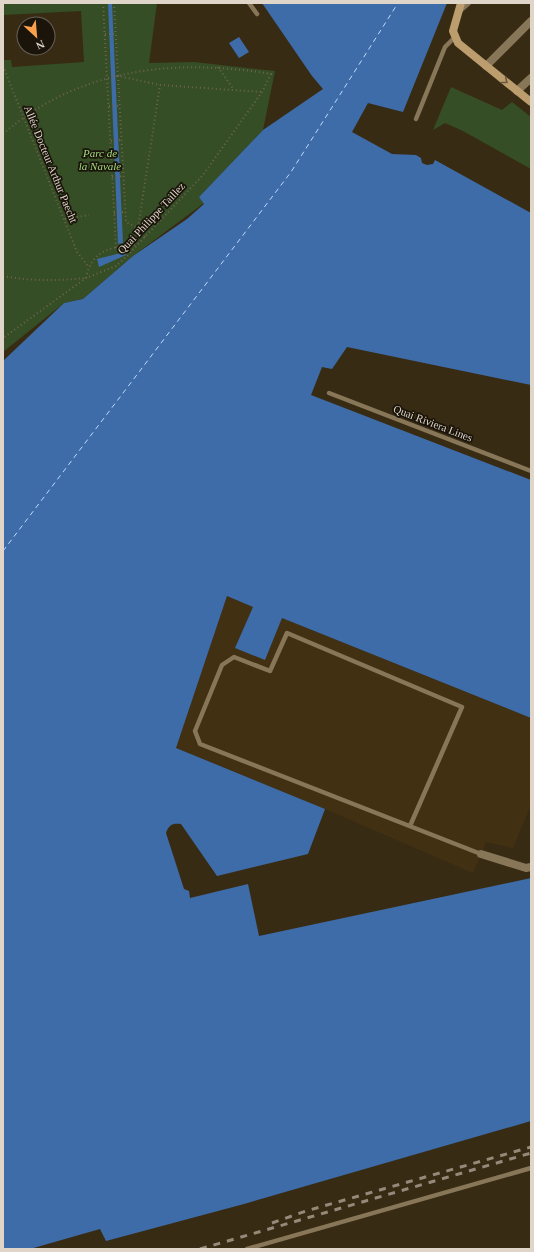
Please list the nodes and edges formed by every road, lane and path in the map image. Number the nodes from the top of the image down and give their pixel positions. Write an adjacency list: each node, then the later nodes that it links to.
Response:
1 (103, 3): 9 (path)
2 (114, 3): 10 (path)
3 (249, 3): 6 (lane)
4 (461, 3): 7 (main road)
5 (469, 3): 7 (lane)
6 (256, 14)
7 (457, 14): 11 (main road)
8 (531, 21): 13 (street)
9 (105, 34): 10 (path); 17 (path)
10 (116, 34): 15 (path)
11 (455, 37): 13 (main road); 26 (lane)
12 (3, 66): 25 (path, Allée Docteur Arthur Paecht)
13 (486, 66): 20 (main road, one-way to 20)
14 (218, 67): 15 (path); 19 (path); 21 (path, Quai Philippe Taillez)
15 (117, 77): 17 (path); 18 (path); 24 (path)
16 (531, 78): 20 (street)
17 (107, 79): 23 (path); 25 (path)
18 (160, 85): 19 (path); 36 (path)
19 (234, 90): 21 (path)
20 (517, 91): 22 (main road)
21 (262, 92): 37 (path, Quai Philippe Taillez)
22 (531, 102)
23 (109, 106): 24 (path); 29 (path)
24 (120, 106): 28 (path)
25 (23, 116): 27 (path); 35 (path, Allée Docteur Arthur Paecht)
26 (416, 119)
27 (3, 134)
28 (121, 140): 29 (path); 30 (path)
29 (111, 141): 31 (path)
30 (123, 176): 31 (path); 32 (path)
31 (112, 177): 33 (path)
32 (125, 212): 33 (path); 36 (path)
33 (114, 213): 39 (path)
34 (89, 215): 35 (path)
35 (65, 219): 40 (path, Allée Docteur Arthur Paecht)
36 (138, 228): 37 (path)
37 (145, 237): 38 (path, Quai Philippe Taillez)
38 (136, 246): 39 (path); 42 (path, Quai Philippe Taillez)
39 (116, 248): 40 (path)
40 (88, 266): 42 (path)
41 (3, 276): 42 (path)
42 (86, 278): 43 (path, Quai Philippe Taillez)
43 (3, 338)
44 (328, 393): 45 (lane, Quai Riviera Lines)
45 (531, 471)
46 (410, 826): 46 (lane); 47 (lane)
47 (481, 854): 48 (street)
48 (531, 867)
49 (531, 1168): 50 (lane)
50 (247, 1249)

